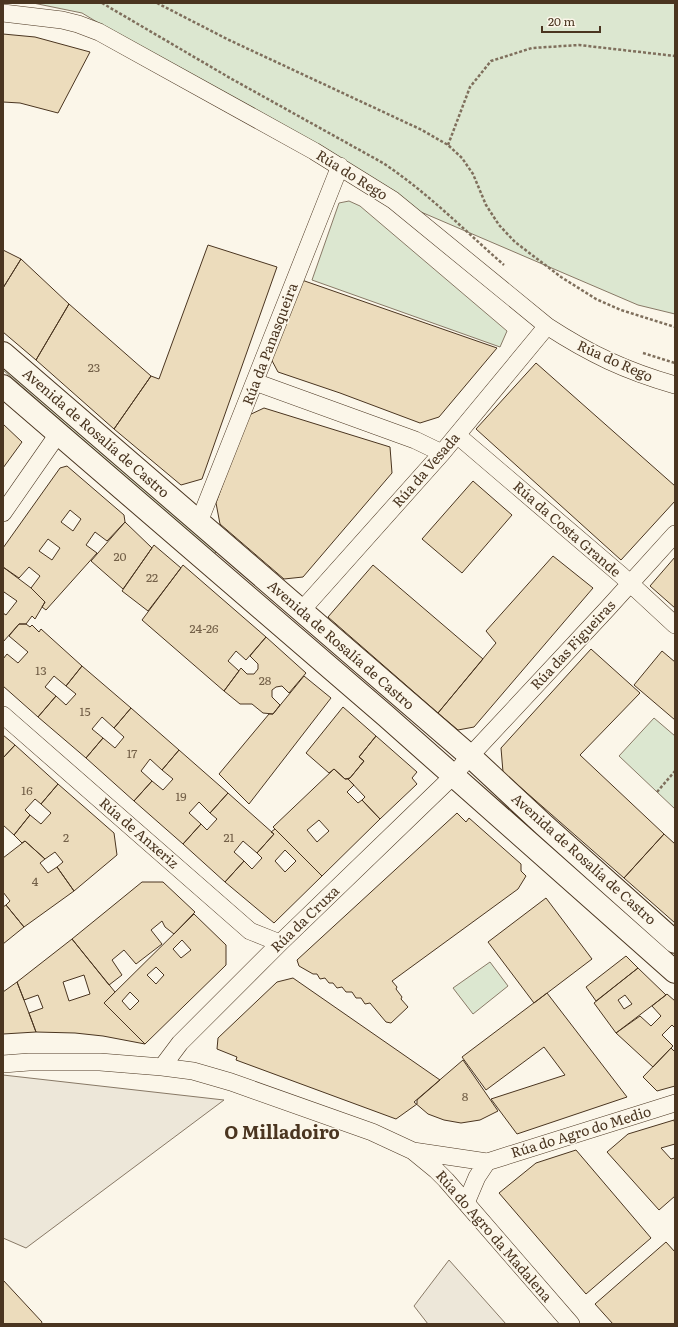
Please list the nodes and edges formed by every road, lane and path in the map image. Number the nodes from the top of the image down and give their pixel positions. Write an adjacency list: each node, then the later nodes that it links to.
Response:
1 (157, 3): 4 (path)
2 (3, 13): 5 (street, Rúa do Rego)
3 (675, 56): 4 (path)
4 (448, 145): 7 (path)
5 (340, 166): 6 (street, Rúa do Rego); 9 (street, Rúa da Panasqueira)
6 (547, 326): 10 (street, Rúa do Rego); 13 (street, Rúa da Vesada)
7 (675, 327)
8 (3, 353): 16 (highway, Avenida de Rosalía de Castro)
9 (255, 382): 14 (street); 16 (street, Rúa da Panasqueira)
10 (675, 385)
11 (3, 386): 12 (highway, Avenida de Rosalía de Castro)
12 (58, 434): 15 (street); 24 (highway, Avenida de Rosalía de Castro)
13 (457, 435): 14 (street, Rúa da Vesada); 18 (street, Rúa da Costa Grande)
14 (442, 452): 19 (street, Rúa da Vesada)
15 (3, 513)
16 (199, 522): 19 (highway, Avenida de Rosalía de Castro)
17 (675, 534): 18 (street, Rúa das Figueiras)
18 (630, 583): 20 (street, Rúa da Costa Grande); 22 (street, Rúa das Figueiras)
19 (301, 611): 22 (highway, Avenida de Rosalía de Castro)
20 (675, 625)
21 (3, 715): 27 (street, Rúa de Anxeriz)
22 (470, 756): 24 (street, Rúa das Figueiras); 26 (highway, Avenida de Rosalía de Castro)
23 (675, 771): 25 (path)
24 (453, 776): 27 (street, Rúa da Cruxa); 28 (highway, Avenida de Rosalía de Castro)
25 (657, 792)
26 (675, 942)
27 (280, 943): 30 (street, Rúa da Cruxa)
28 (675, 972)
29 (3, 1064): 30 (street, Rúa do Agro do Medio)
30 (162, 1067): 32 (street, Rúa do Agro do Medio)
31 (675, 1103): 33 (street, Rúa do Agro do Medio)
32 (413, 1151): 33 (street, Rúa do Agro do Medio); 34 (street, Rúa do Agro da Madalena)
33 (487, 1162): 34 (street)
34 (466, 1203): 35 (street, Rúa do Agro da Madalena)
35 (571, 1324)

